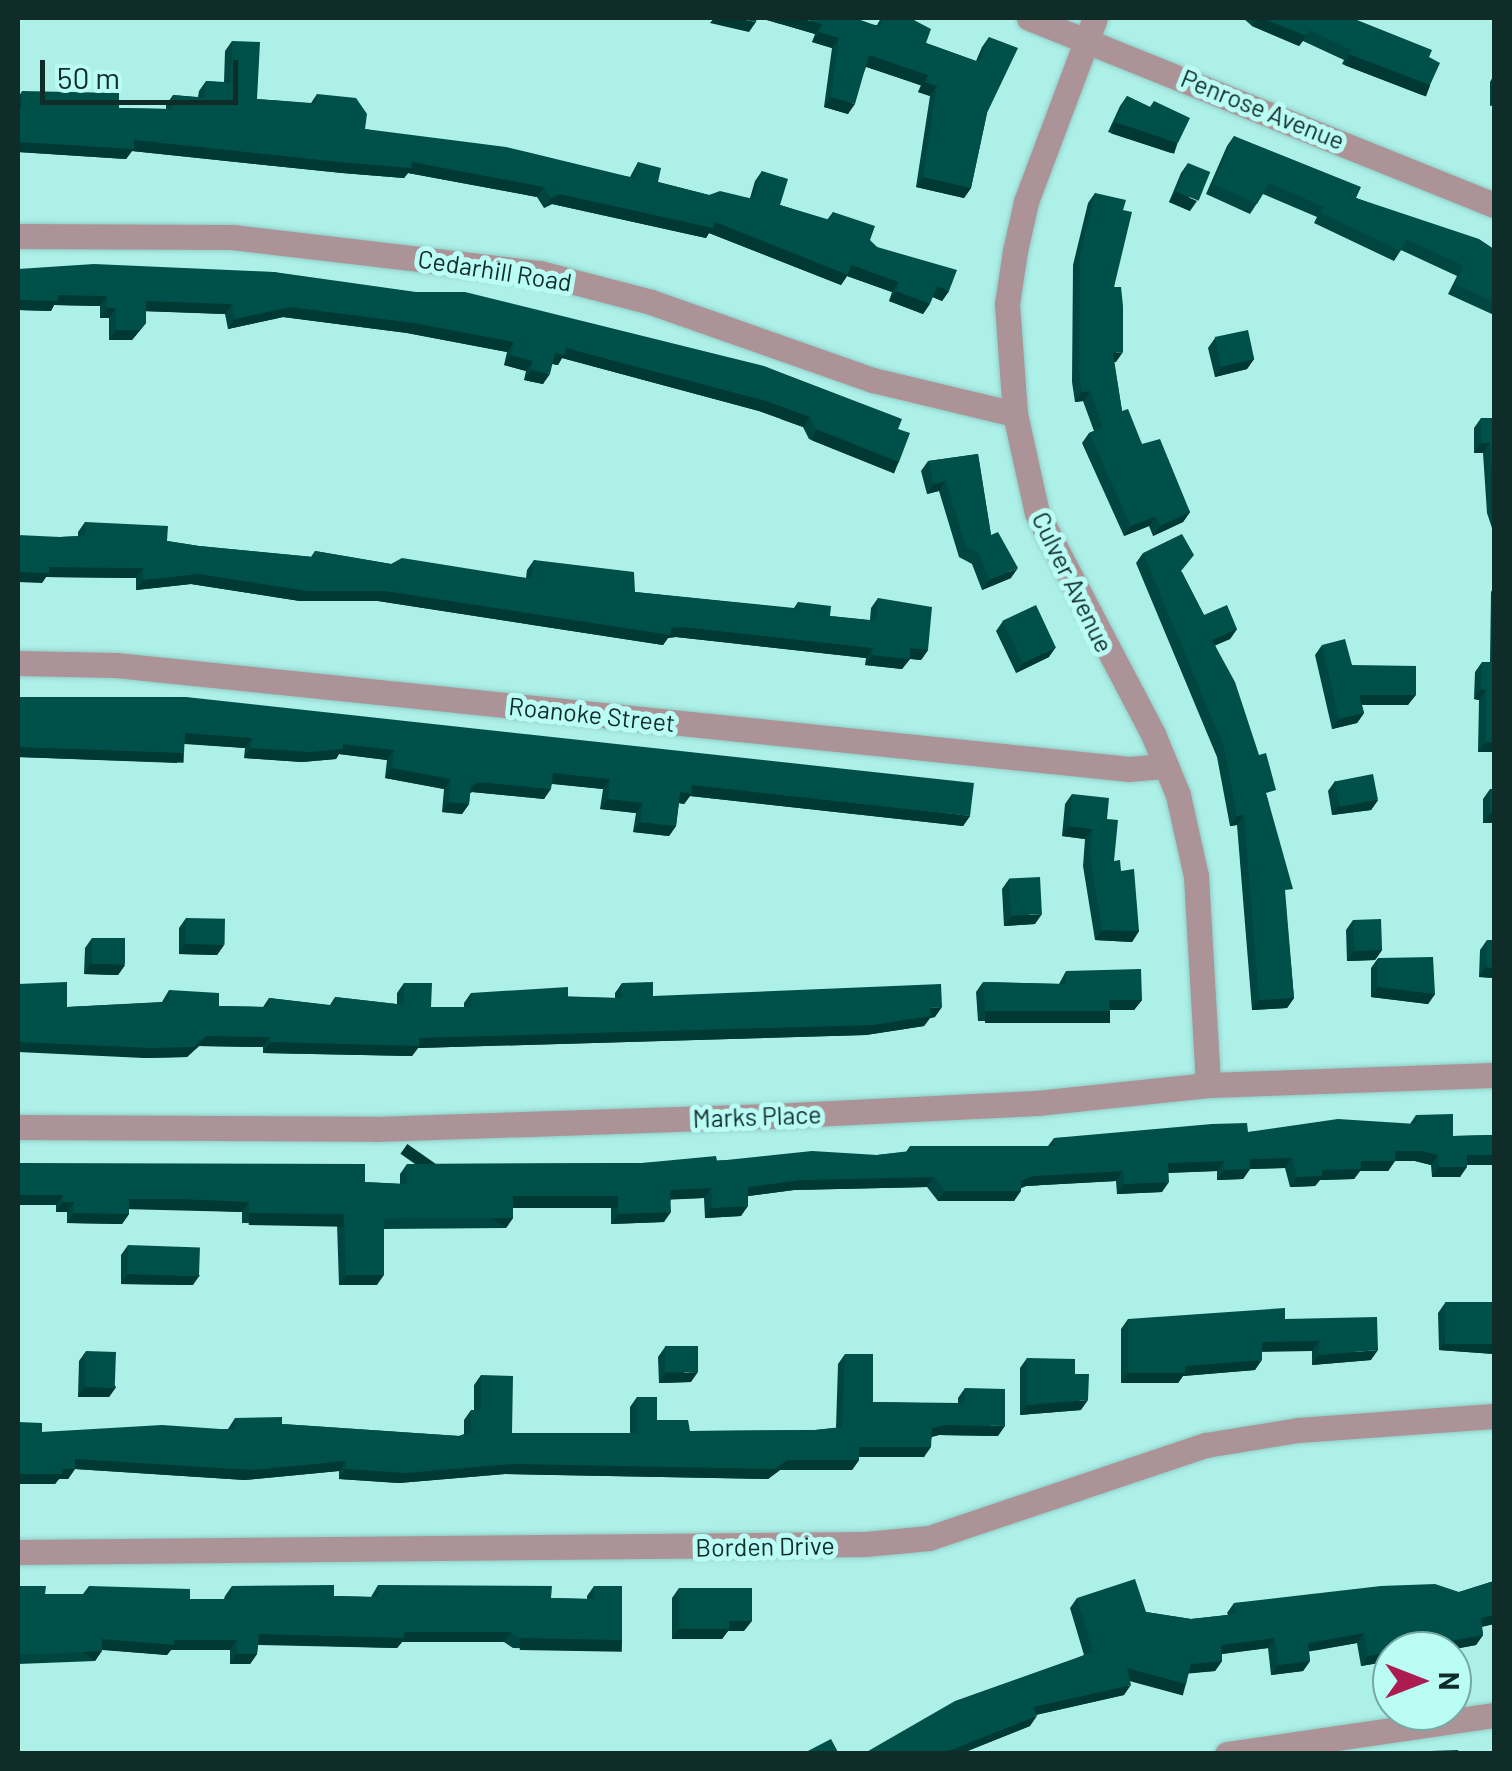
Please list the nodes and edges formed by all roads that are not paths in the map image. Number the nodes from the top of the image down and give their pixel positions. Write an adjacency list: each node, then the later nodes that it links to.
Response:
1 (1030, 18): 2 (street, Penrose Avenue)
2 (1091, 28): 3 (street, Penrose Avenue); 5 (street, Culver Avenue)
3 (1494, 205)
4 (18, 236): 5 (street, Cedarhill Road)
5 (1014, 414): 7 (street, Culver Avenue)
6 (18, 663): 7 (street, Roanoke Street)
7 (1166, 766): 9 (street, Culver Avenue)
8 (1494, 1075): 9 (street, Marks Place)
9 (1208, 1086): 10 (street, Marks Place)
10 (18, 1128)
11 (1494, 1416): 12 (street, Borden Drive)
12 (18, 1552)
13 (1494, 1715): 14 (street)
14 (1316, 1747): 15 (street)
15 (1227, 1754)

